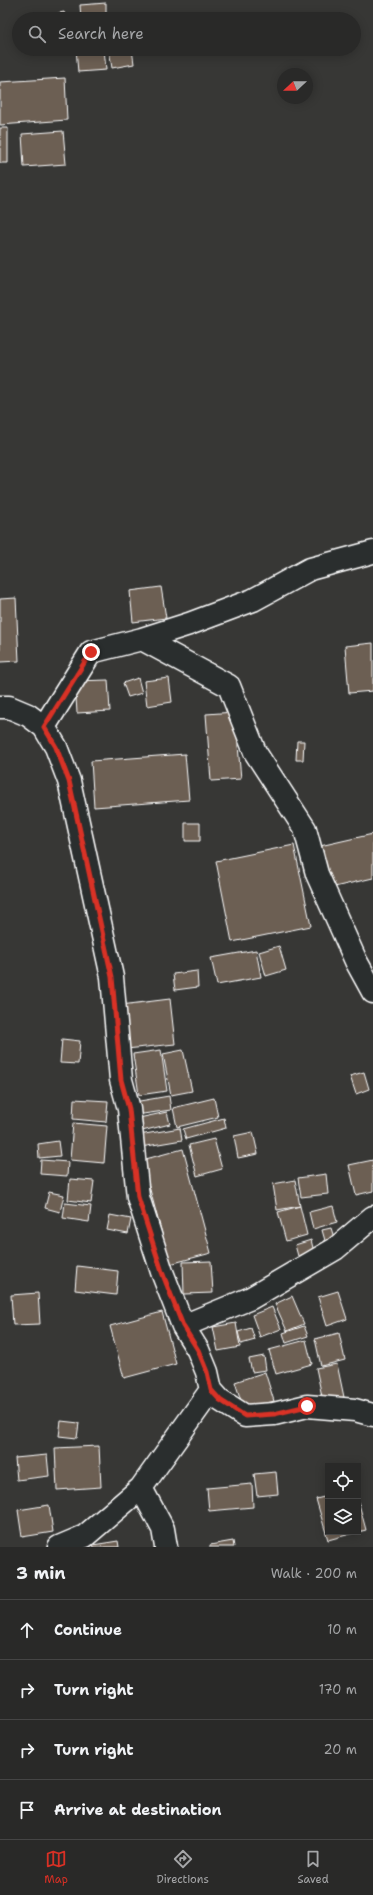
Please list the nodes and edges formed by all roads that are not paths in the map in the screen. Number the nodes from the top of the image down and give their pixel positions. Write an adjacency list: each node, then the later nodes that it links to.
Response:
1 (373, 552): 2 (street)
2 (142, 639): 4 (street); 5 (street)
3 (0, 707): 4 (street)
4 (44, 727): 7 (street)
5 (373, 992)
6 (373, 1217): 7 (street)
7 (183, 1326): 8 (street)
8 (211, 1390): 9 (street); 10 (street)
9 (373, 1415)
10 (141, 1488): 11 (street); 12 (street)
11 (59, 1547)
12 (166, 1547)

